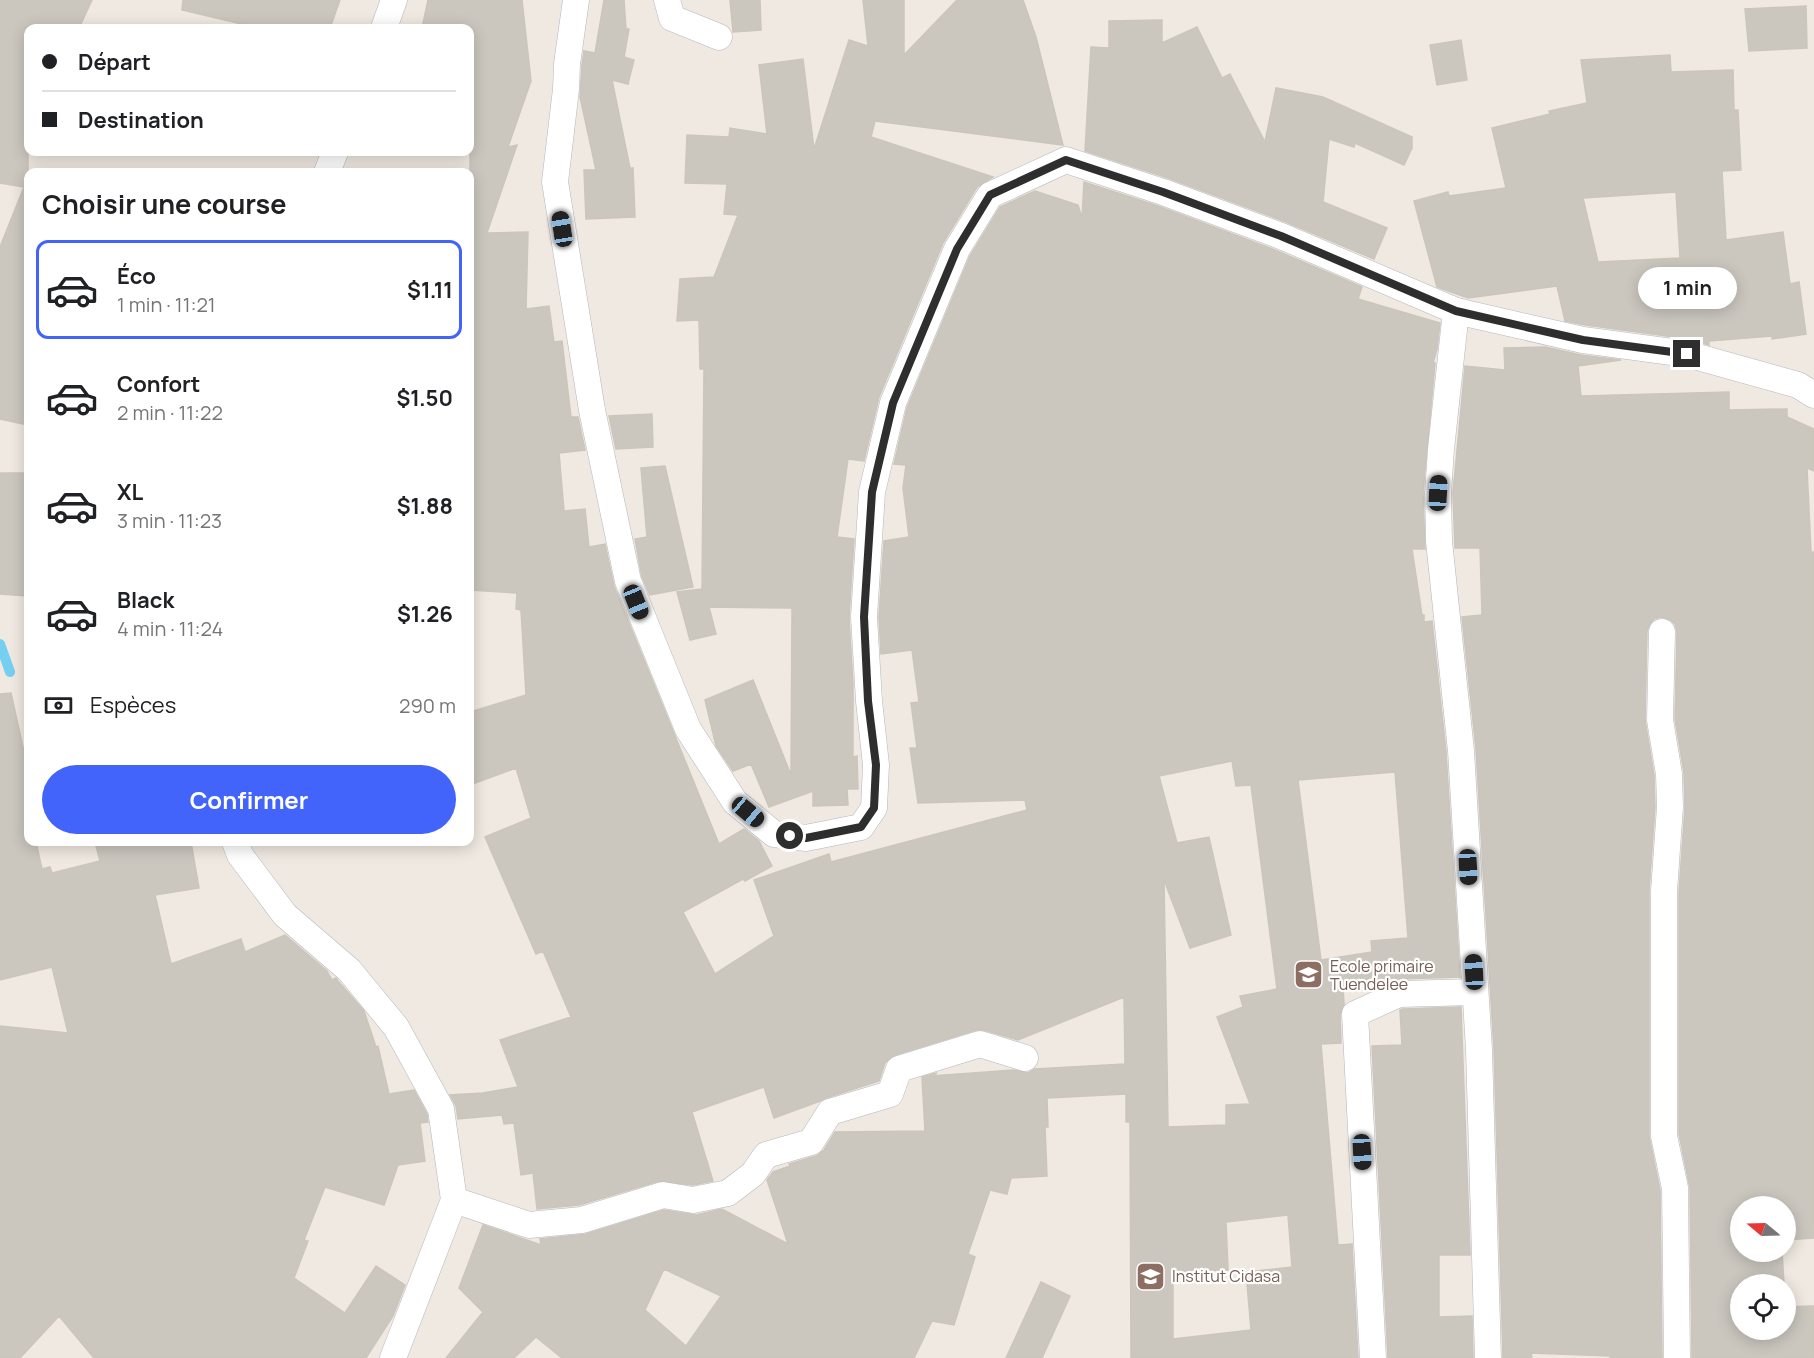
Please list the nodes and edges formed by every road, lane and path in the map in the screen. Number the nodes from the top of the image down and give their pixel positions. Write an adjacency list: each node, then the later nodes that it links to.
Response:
1 (394, 0): 4 (street)
2 (576, 0): 6 (street)
3 (667, 0): 5 (street)
4 (385, 24)
5 (719, 37)
6 (1456, 311): 7 (street); 10 (street)
7 (1814, 395)
8 (1662, 632): 16 (street)
9 (237, 846): 12 (street)
10 (1475, 992): 14 (street); 15 (street)
11 (1025, 1058): 12 (street)
12 (454, 1200): 13 (street)
13 (393, 1358)
14 (1372, 1358)
15 (1488, 1358)
16 (1677, 1358)

